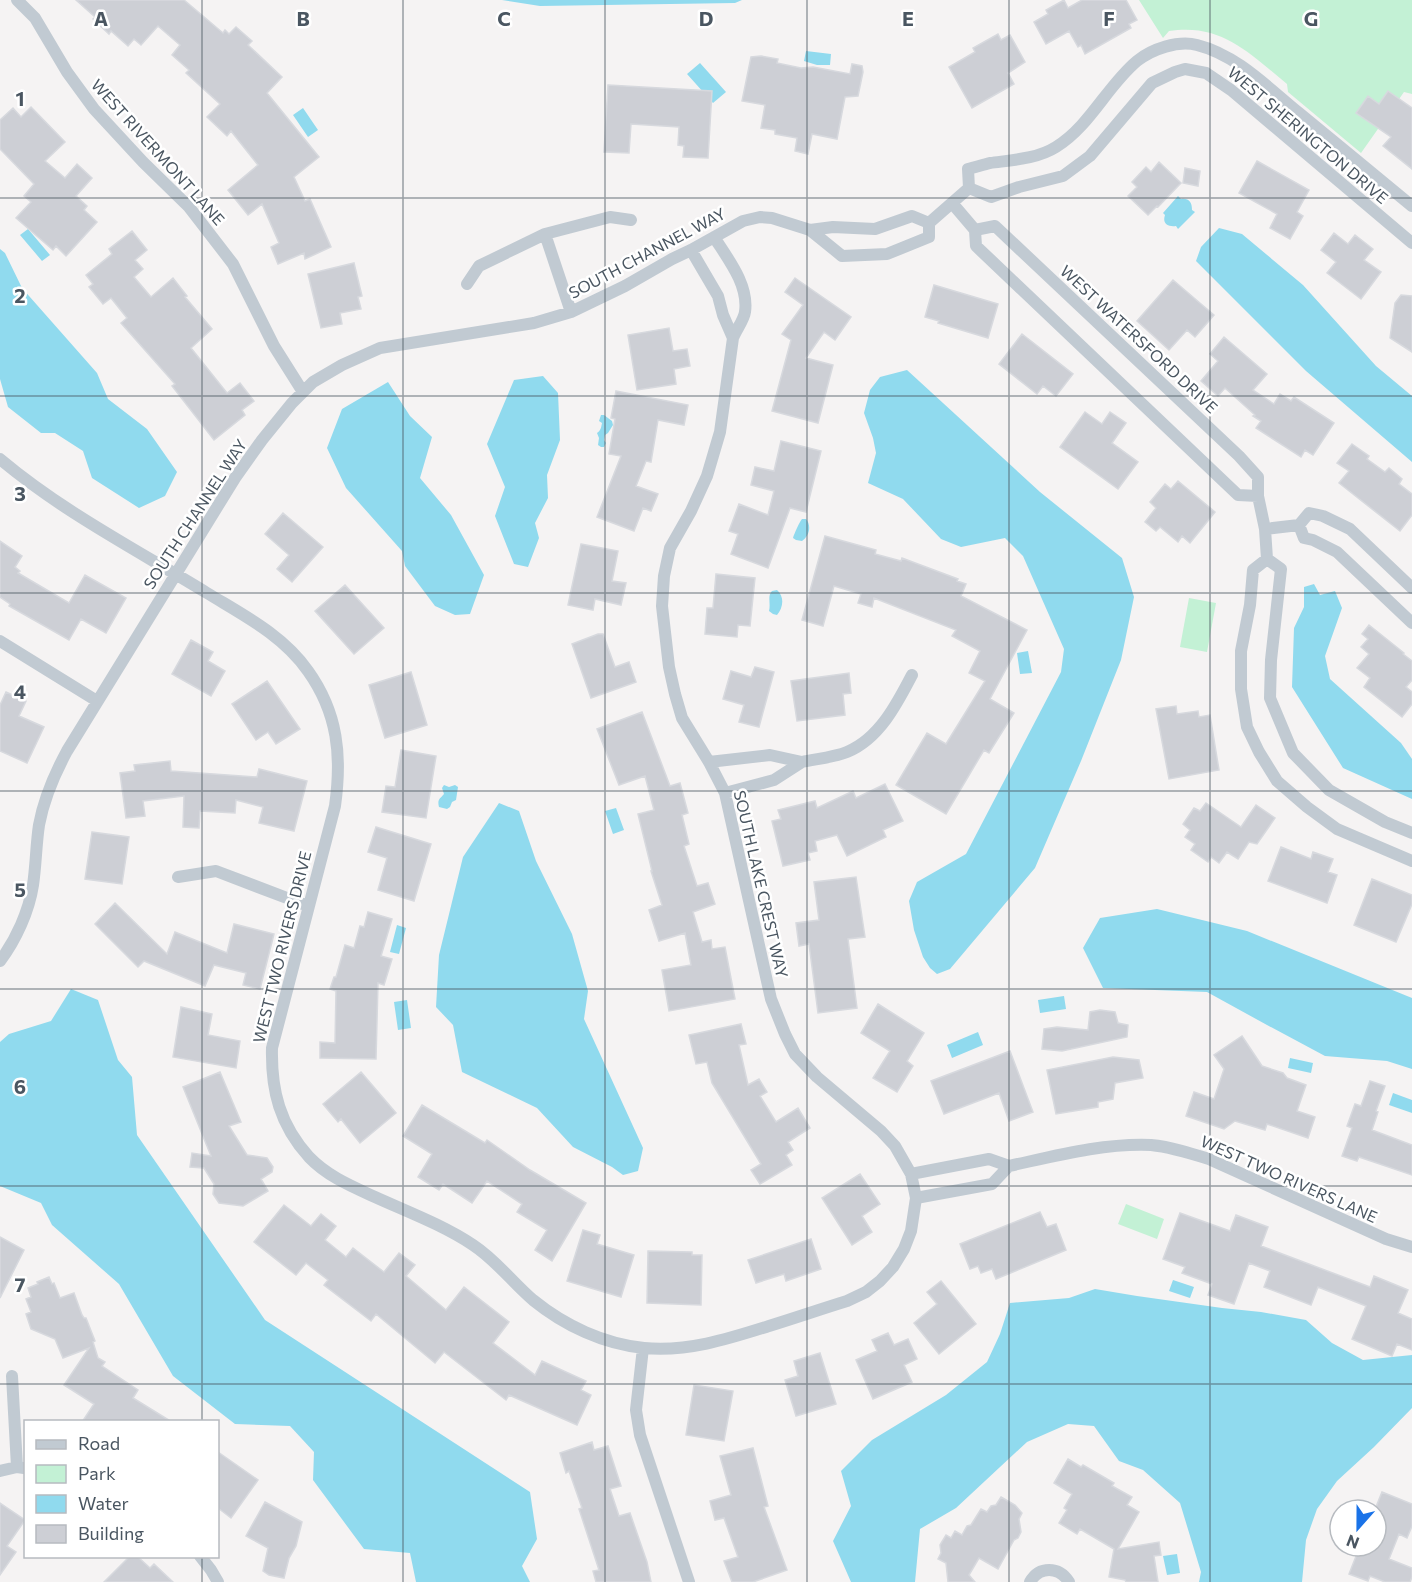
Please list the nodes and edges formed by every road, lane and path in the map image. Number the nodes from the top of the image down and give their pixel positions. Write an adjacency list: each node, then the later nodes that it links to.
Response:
1 (17, 0): 17 (street, WEST RIVERMONT LANE)
2 (1175, 45): 3 (street, SOUTH CHANNEL WAY); 5 (street, WEST SHERINGTON DRIVE)
3 (969, 188): 4 (street, SOUTH CHANNEL WAY); 12 (street, WEST SHERINGTON DRIVE)
4 (952, 203): 7 (street, SOUTH CHANNEL WAY); 9 (street)
5 (1412, 206)
6 (631, 220): 10 (street)
7 (929, 223): 8 (street, SOUTH CHANNEL WAY); 8 (street, SOUTH CHANNEL WAY)
8 (810, 230): 11 (street, SOUTH CHANNEL WAY)
9 (975, 230): 19 (street); 19 (street, WEST WATERSFORD DRIVE)
10 (545, 234): 14 (street); 15 (street)
11 (714, 237): 13 (street, SOUTH CHANNEL WAY); 16 (street, SOUTH LAKE CREST WAY)
12 (1412, 243)
13 (691, 250): 15 (street, SOUTH CHANNEL WAY); 16 (street, SOUTH LAKE CREST WAY)
14 (467, 284)
15 (571, 312): 17 (street, SOUTH CHANNEL WAY)
16 (733, 338): 29 (street, SOUTH LAKE CREST WAY)
17 (303, 392): 23 (street, SOUTH CHANNEL WAY)
18 (0, 459): 23 (street, WEST TWO RIVERS DRIVE)
19 (1258, 496): 21 (street, WEST WATERSFORD DRIVE)
20 (1299, 525): 21 (street); 24 (street); 25 (street)
21 (1265, 529): 22 (street, WEST WATERSFORD DRIVE)
22 (1267, 559): 32 (street); 33 (street)
23 (176, 574): 28 (street, SOUTH CHANNEL WAY); 35 (street, WEST TWO RIVERS DRIVE)
24 (1412, 588)
25 (1412, 623)
26 (0, 641): 28 (street)
27 (912, 675): 30 (street)
28 (97, 701): 36 (street, SOUTH CHANNEL WAY)
29 (710, 762): 30 (street); 31 (street, SOUTH LAKE CREST WAY)
30 (802, 762): 31 (street)
31 (725, 793): 37 (street, SOUTH LAKE CREST WAY)
32 (1412, 833)
33 (1412, 861)
34 (178, 877): 35 (street)
35 (308, 906): 42 (street, WEST TWO RIVERS DRIVE)
36 (0, 961)
37 (855, 1108): 39 (street, WEST TWO RIVERS DRIVE)
38 (1009, 1166): 39 (street, WEST TWO RIVERS LANE); 40 (street, WEST TWO RIVERS LANE); 41 (street, WEST TWO RIVERS LANE)
39 (910, 1174): 40 (street, WEST TWO RIVERS DRIVE)
40 (916, 1198): 42 (street, WEST TWO RIVERS DRIVE)
41 (1412, 1248)
42 (644, 1348): 48 (street)
43 (12, 1376): 44 (street)
44 (21, 1468): 45 (street)
45 (0, 1471)
46 (201, 1558): 47 (street)
47 (218, 1582)
48 (689, 1582)
49 (1030, 1582): 50 (street)
50 (1069, 1582)

